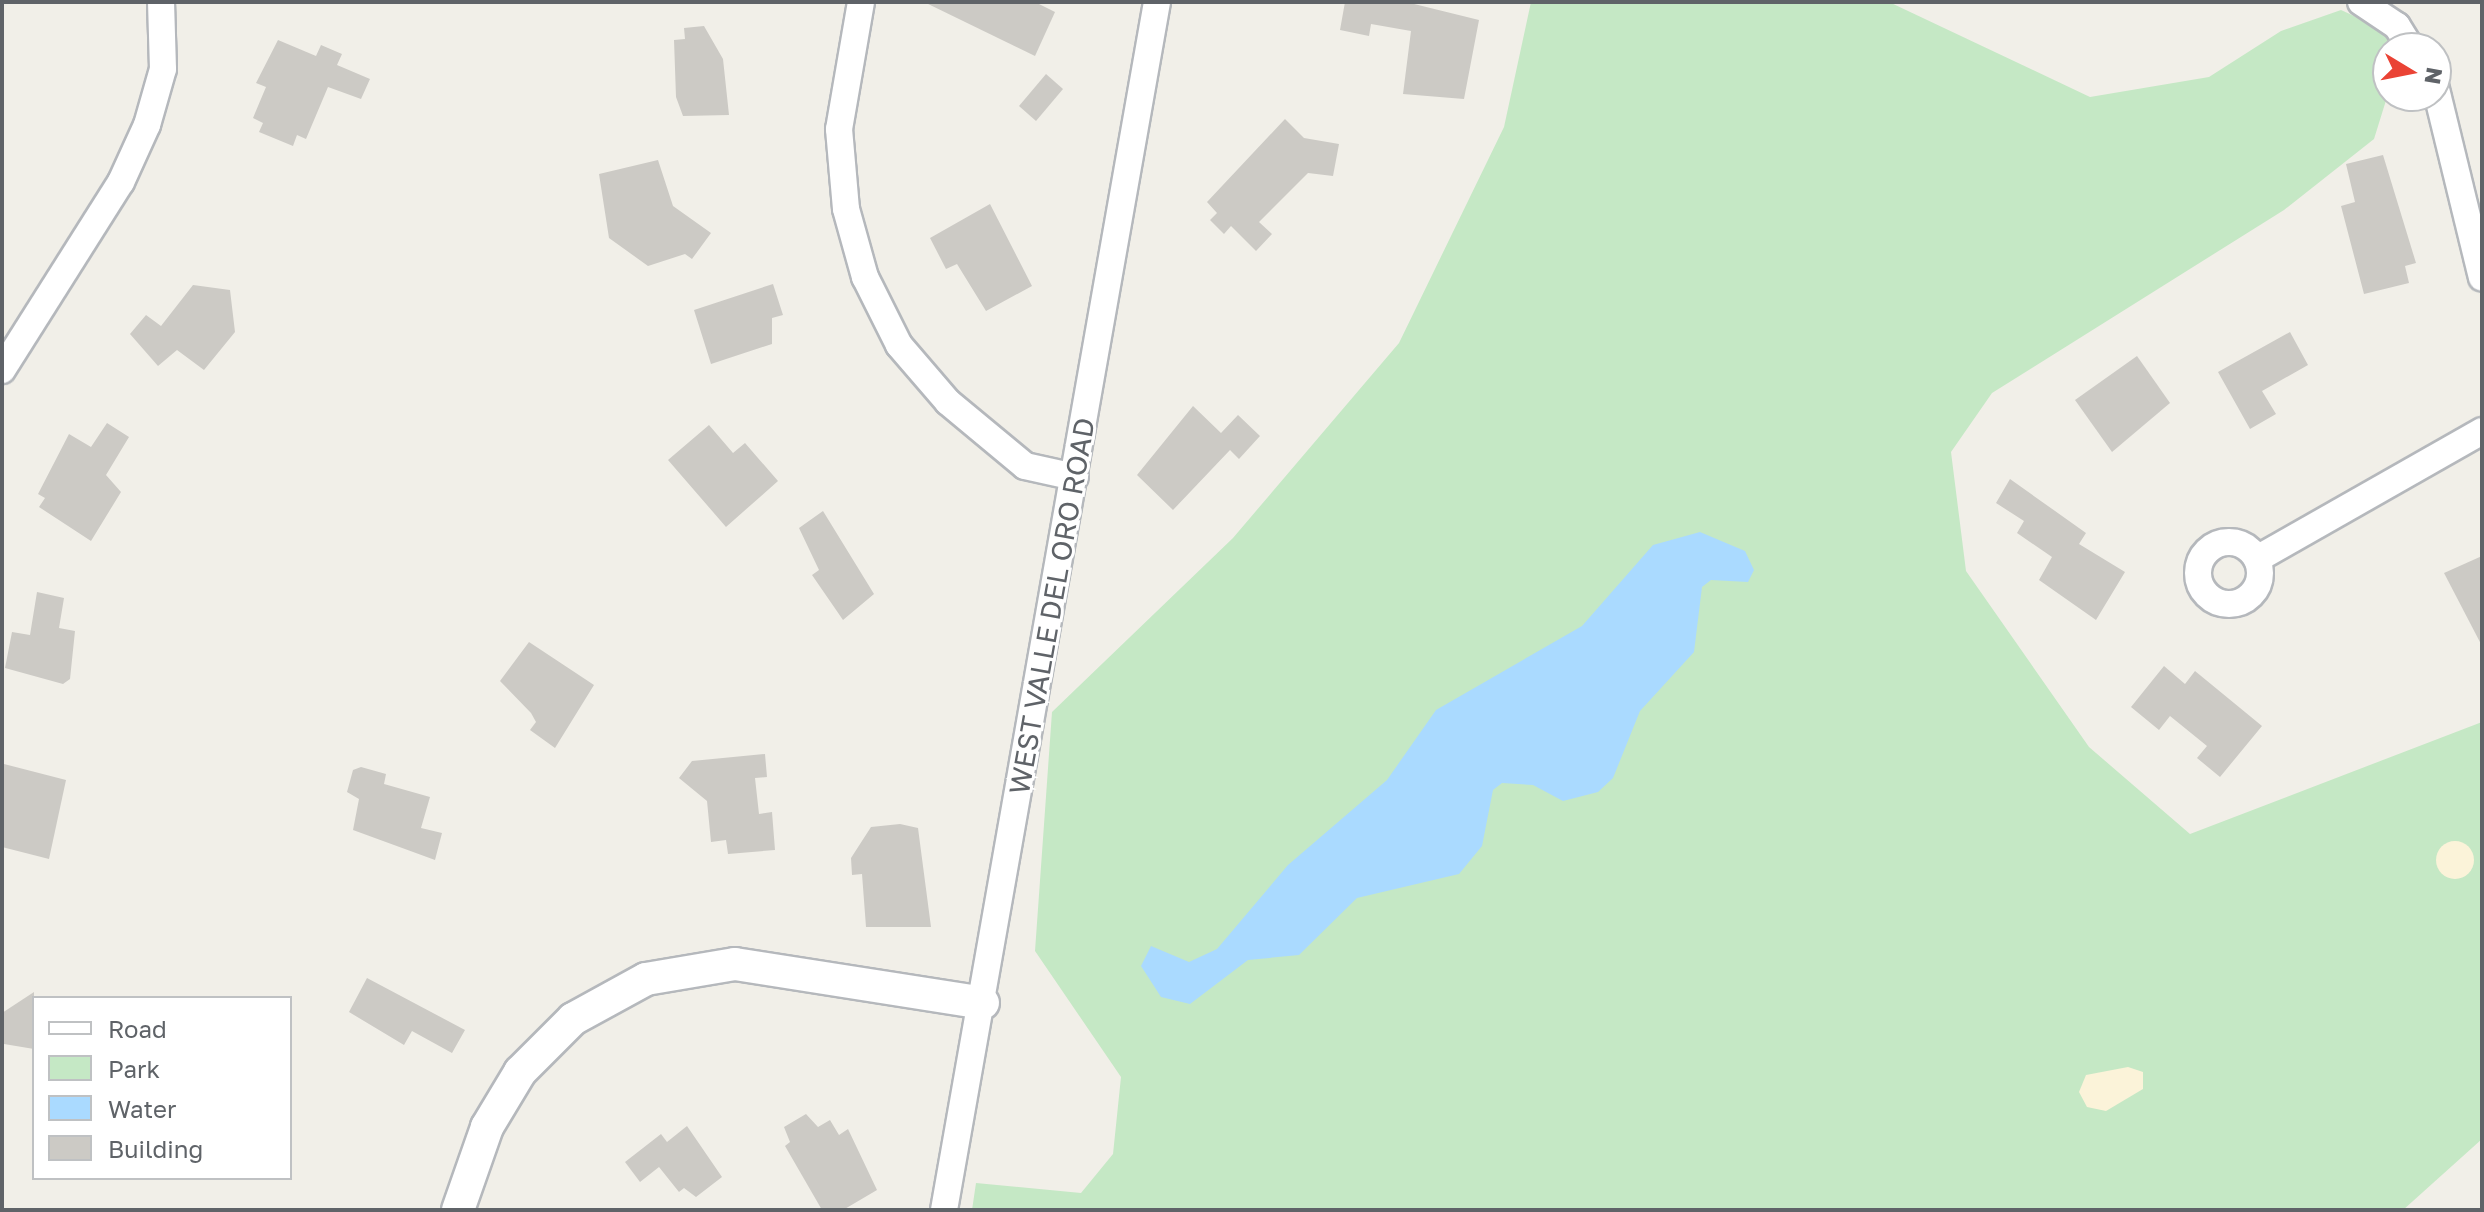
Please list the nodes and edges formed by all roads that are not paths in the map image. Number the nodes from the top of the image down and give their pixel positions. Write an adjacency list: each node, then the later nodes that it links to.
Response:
1 (161, 2): 8 (street)
2 (861, 2): 10 (street)
3 (1157, 2): 10 (street, WEST VALLE DEL ORO ROAD)
4 (2361, 2): 5 (street)
5 (2401, 32)
6 (2442, 112): 7 (street)
7 (2482, 277)
8 (2, 370)
9 (2482, 431): 11 (street)
10 (1075, 477): 12 (street, WEST VALLE DEL ORO ROAD)
11 (2257, 559)
12 (983, 1003): 13 (street); 14 (street, WEST VALLE DEL ORO ROAD)
13 (458, 1210)
14 (944, 1210)

